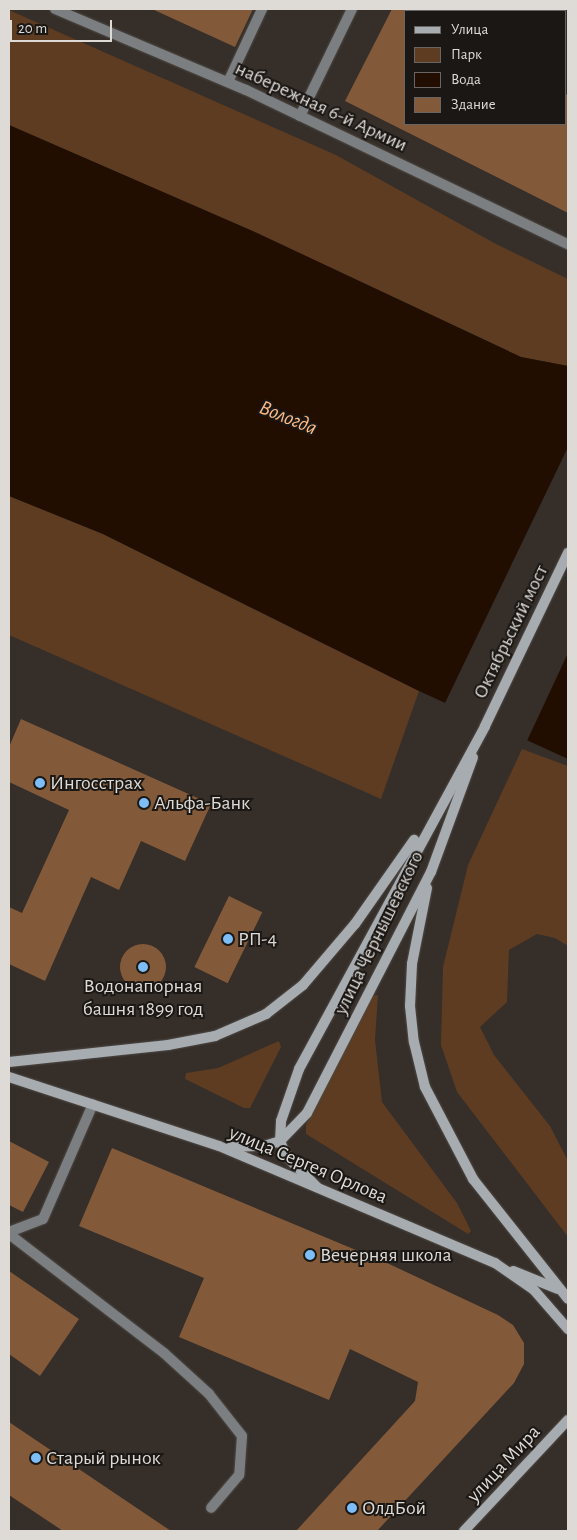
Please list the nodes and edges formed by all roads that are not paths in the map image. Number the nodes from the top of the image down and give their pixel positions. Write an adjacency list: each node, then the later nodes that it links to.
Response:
1 (55, 9): 4 (street, набережная 6-й Армии)
2 (262, 9): 4 (street)
3 (352, 9): 5 (street)
4 (228, 82): 5 (street, набережная 6-й Армии)
5 (300, 116): 6 (street, набережная 6-й Армии)
6 (568, 244)
7 (568, 553): 8 (main road, Октябрьский мост)
8 (484, 727): 9 (main road, улица Чернышевского); 10 (main road, улица Чернышевского)
9 (440, 805): 11 (main road); 14 (main road, улица Чернышевского)
10 (430, 872): 14 (main road, улица Чернышевского); 19 (main road)
11 (9, 1062)
12 (9, 1077): 13 (main road, улица Сергея Орлова)
13 (93, 1104): 15 (main road, улица Сергея Орлова); 17 (street)
14 (280, 1141): 15 (main road, улица Чернышевского); 16 (main road)
15 (219, 1146): 16 (main road, улица Сергея Орлова)
16 (317, 1188): 18 (main road, улица Сергея Орлова)
17 (9, 1233): 23 (street)
18 (495, 1263): 19 (main road); 21 (main road, улица Сергея Орлова)
19 (559, 1289): 20 (main road)
20 (568, 1299)
21 (568, 1329)
22 (568, 1420): 24 (main road, улица Мира)
23 (211, 1508)
24 (464, 1531)

